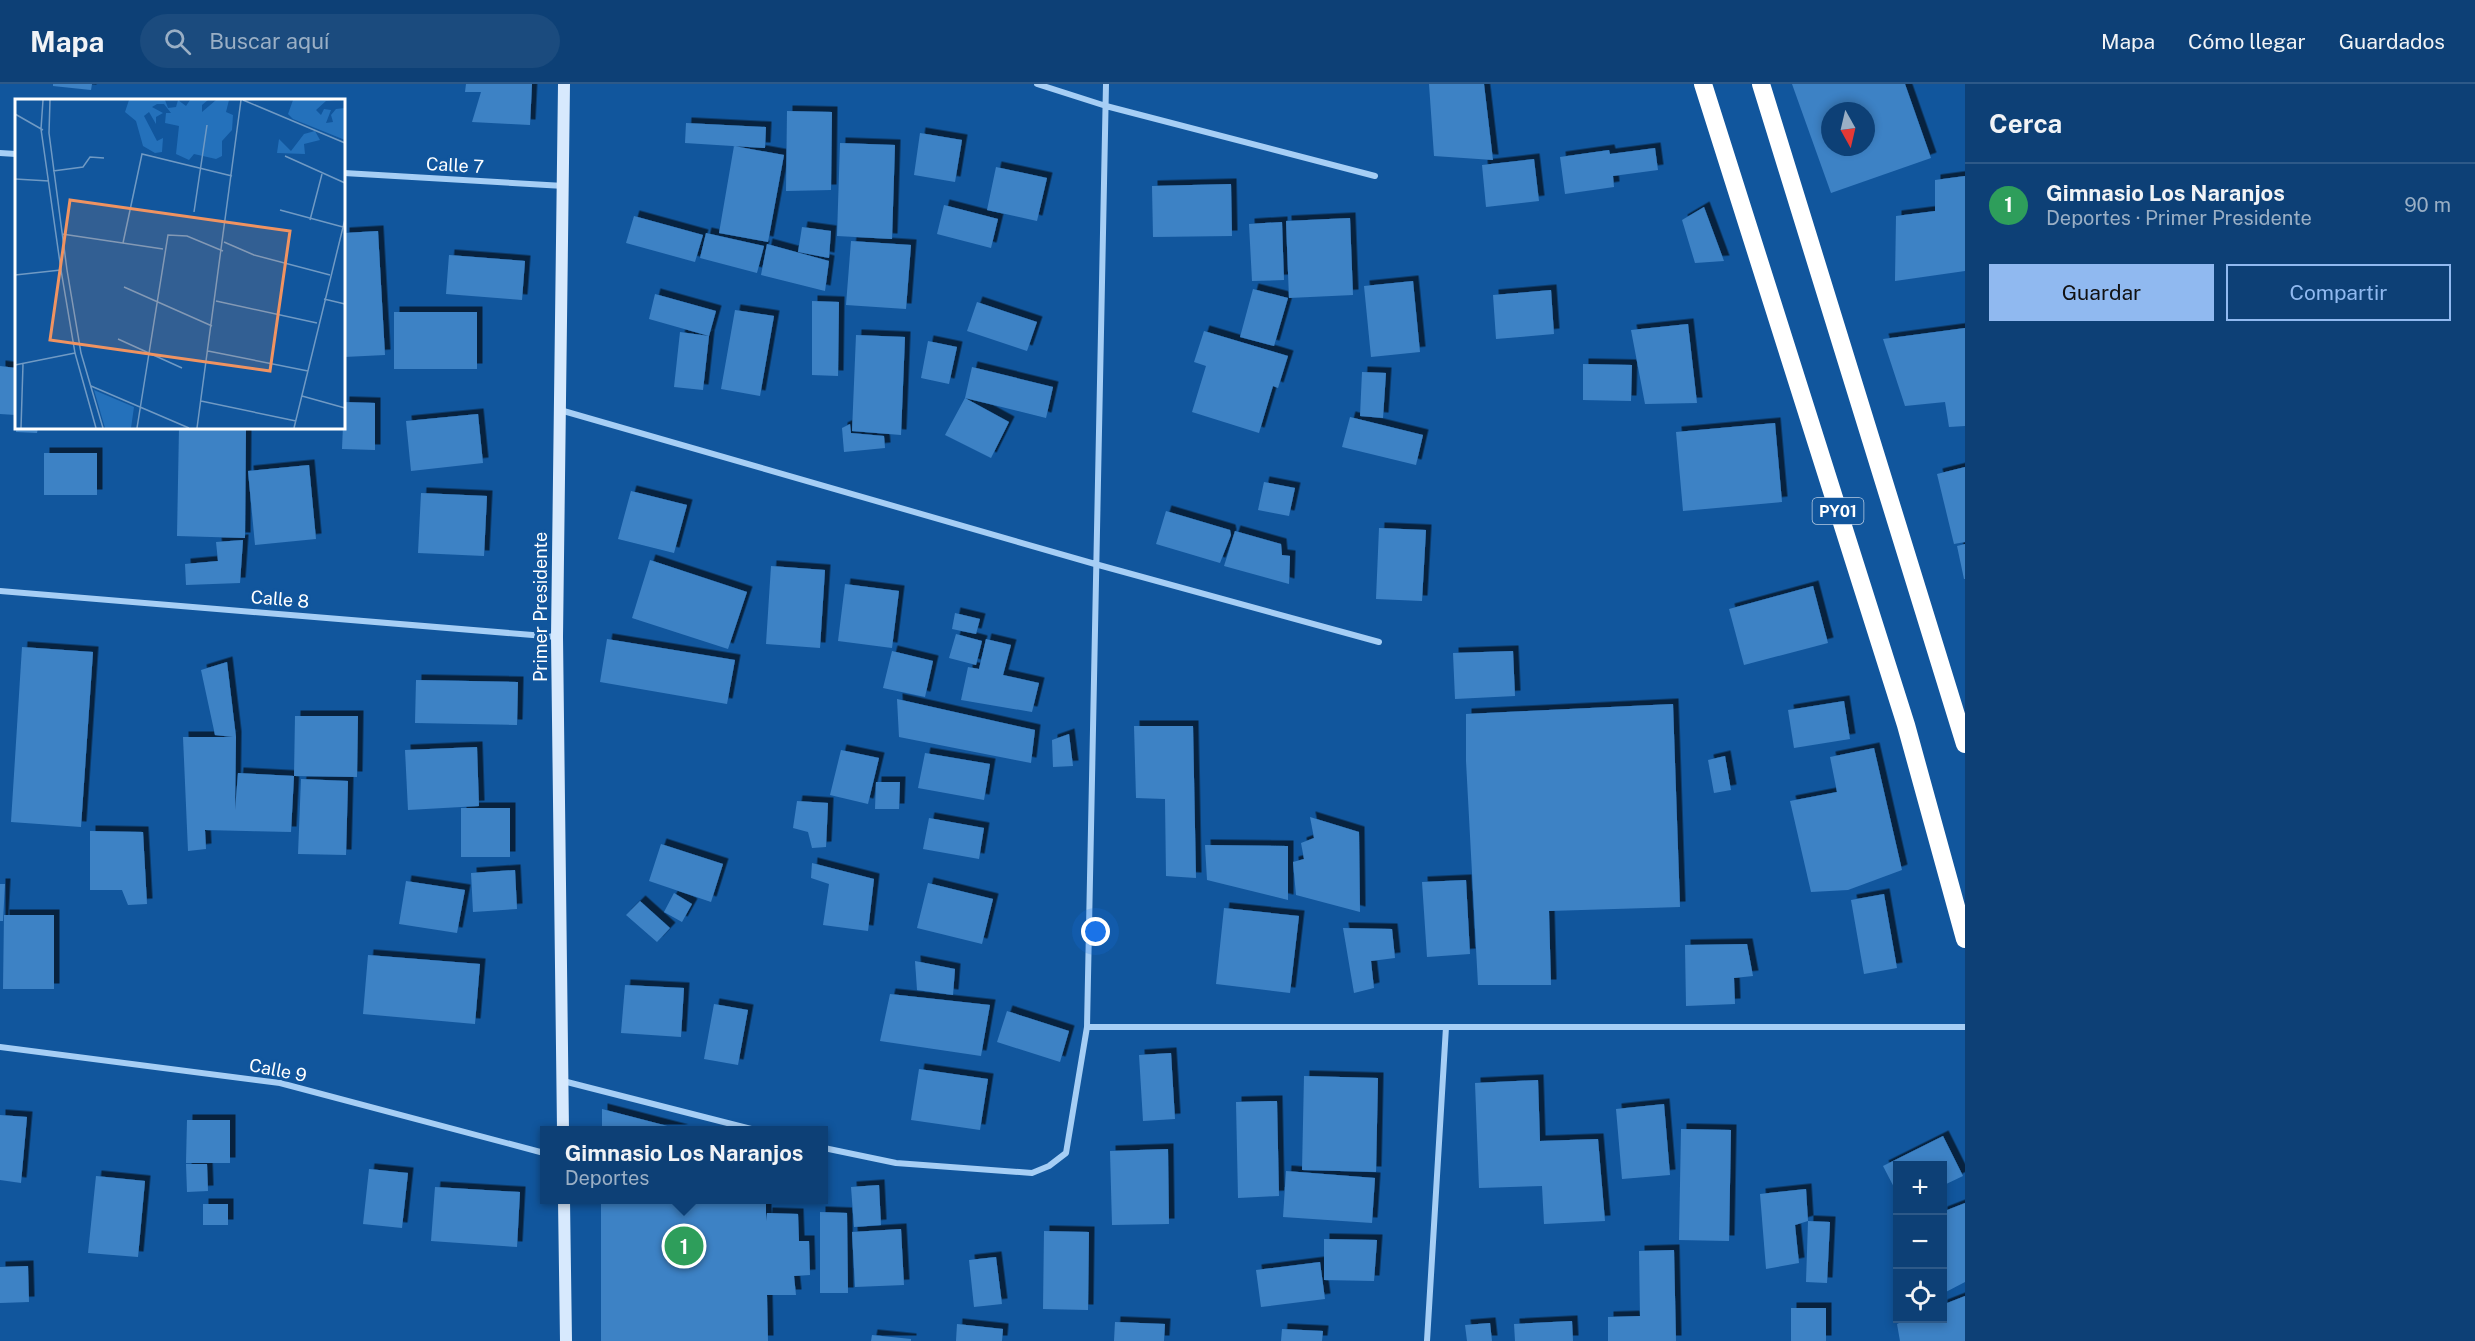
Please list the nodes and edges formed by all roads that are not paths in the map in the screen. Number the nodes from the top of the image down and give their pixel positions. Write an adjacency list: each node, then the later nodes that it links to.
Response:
1 (564, 84): 11 (street, Primer Presidente)
2 (1037, 84): 6 (street)
3 (1106, 84): 6 (street)
4 (1703, 84): 19 (highway, PY01)
5 (1761, 84): 17 (highway, PY01)
6 (1106, 106): 10 (street); 13 (street)
7 (0, 153): 8 (street)
8 (15, 154)
9 (345, 173): 11 (street, Calle 7)
10 (1375, 176)
11 (564, 186): 12 (street, Primer Presidente)
12 (560, 410): 13 (street); 15 (street, Primer Presidente)
13 (1095, 564): 16 (street); 20 (street)
14 (0, 591): 15 (street, Calle 8)
15 (557, 637): 24 (street, Primer Presidente)
16 (1379, 642)
17 (1960, 710): 18 (highway, PY01)
18 (1965, 744)
19 (1965, 939)
20 (1087, 1027): 21 (street); 27 (street)
21 (1446, 1027): 22 (street); 31 (street)
22 (1965, 1027)
23 (0, 1047): 28 (street, Calle 9)
24 (563, 1081): 25 (street, Primer Presidente); 26 (street)
25 (563, 1126)
26 (736, 1126)
27 (828, 1149)
28 (540, 1152)
29 (564, 1204): 30 (street)
30 (566, 1341)
31 (1426, 1341)

